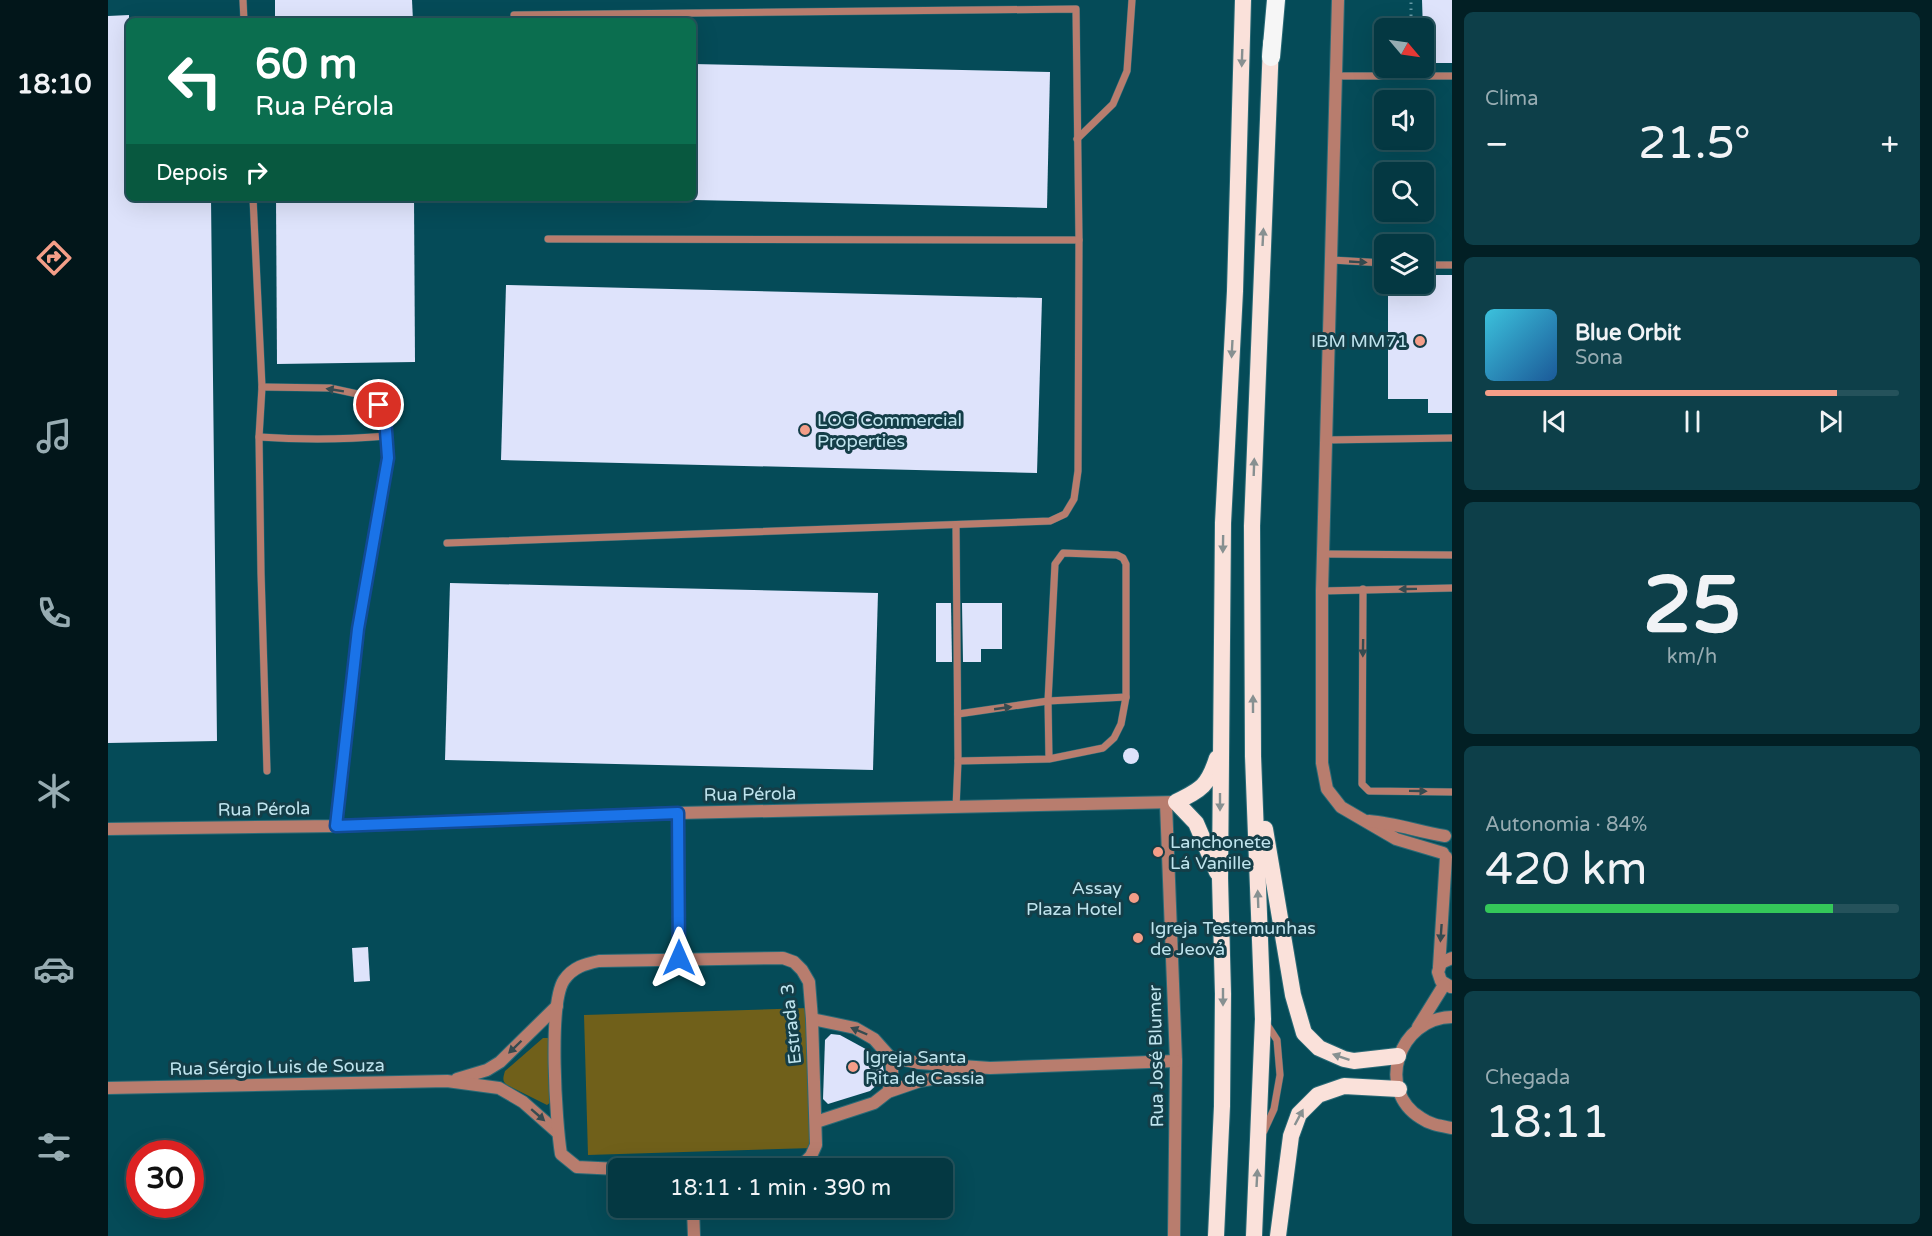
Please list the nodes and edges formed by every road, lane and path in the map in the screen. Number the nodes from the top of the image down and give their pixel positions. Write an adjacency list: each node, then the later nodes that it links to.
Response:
1 (243, 0): 8 (lane)
2 (1132, 0): 13 (lane)
3 (1243, 0): 36 (highway, one-way to 36)
4 (1273, 0): 10 (highway)
5 (1411, 0): 9 (path)
6 (1337, 1): 11 (street)
7 (514, 15): 13 (lane)
8 (244, 18)
9 (1411, 18)
10 (1271, 57): 37 (highway, one-way to 10)
11 (1336, 76): 12 (lane); 17 (street)
12 (1452, 76)
13 (1077, 139): 16 (lane)
14 (253, 201): 21 (lane)
15 (548, 240): 16 (lane)
16 (1079, 240): 26 (lane)
17 (1332, 261): 18 (lane, one-way to 18); 25 (street)
18 (1374, 263)
19 (1434, 265): 20 (lane)
20 (1452, 265)
21 (262, 387): 22 (lane, one-way to 21); 23 (lane)
22 (387, 436): 23 (lane); 46 (lane)
23 (259, 437): 40 (lane)
24 (1452, 438): 25 (lane)
25 (1325, 440): 28 (street)
26 (957, 525): 27 (lane); 35 (lane)
27 (447, 543)
28 (1324, 554): 29 (lane); 32 (street)
29 (1452, 555)
30 (1452, 588): 31 (lane, one-way to 31)
31 (1363, 589): 32 (lane); 41 (lane, one-way to 41)
32 (1322, 591): 45 (street)
33 (1126, 697): 34 (lane); 34 (lane); 38 (lane)
34 (1048, 701): 35 (lane, one-way to 34); 38 (lane)
35 (958, 714): 39 (lane)
36 (1220, 734): 42 (highway); 50 (highway, one-way to 50)
37 (1253, 756): 59 (highway, one-way to 37); 78 (highway, one-way to 37)
38 (1049, 759): 39 (lane)
39 (958, 761): 43 (lane)
40 (267, 771)
41 (1452, 792)
42 (1171, 802): 43 (street, Rua Pérola); 50 (highway); 61 (street, Rua José Blumer)
43 (956, 808): 44 (street, Rua Pérola)
44 (678, 813): 46 (street, Rua Pérola); 51 (street)
45 (1365, 820): 48 (street); 49 (street)
46 (336, 826): 47 (street, Rua Pérola)
47 (108, 829)
48 (1449, 834): 49 (street)
49 (1447, 856): 53 (street, one-way to 53)
50 (1220, 878): 77 (highway, one-way to 77)
51 (679, 958): 55 (street, Estrada 3); 57 (street, Estrada 3)
52 (1452, 958): 53 (street)
53 (1439, 967): 54 (street)
54 (1448, 986): 58 (street)
55 (557, 1006): 62 (street, Rua Sérgio Luis de Souza, one-way to 62); 71 (street, Estrada 3)
56 (1452, 1017): 58 (street)
57 (812, 1019): 60 (street, one-way to 57); 69 (street, Estrada 3)
58 (1415, 1032): 59 (street)
59 (1398, 1056): 67 (street)
60 (890, 1057): 63 (street); 68 (street)
61 (1176, 1060): 63 (street); 76 (street, Rua José Blumer)
62 (500, 1062): 64 (street, Rua Sérgio Luis de Souza); 66 (street)
63 (990, 1068): 68 (street)
64 (447, 1081): 65 (street, Rua Sérgio Luis de Souza); 66 (street, Rua Sérgio Luis de Souza)
65 (108, 1088)
66 (499, 1088): 71 (street, Rua Sérgio Luis de Souza, one-way to 71)
67 (1399, 1089): 70 (street); 79 (highway, one-way to 67)
68 (888, 1092): 69 (street)
69 (816, 1122): 72 (street, Estrada 3)
70 (1452, 1128)
71 (557, 1132): 73 (street, Estrada 3)
72 (809, 1158)
73 (608, 1169)
74 (693, 1218): 75 (street)
75 (694, 1236)
76 (1174, 1236)
77 (1216, 1236)
78 (1254, 1236)
79 (1278, 1236)

